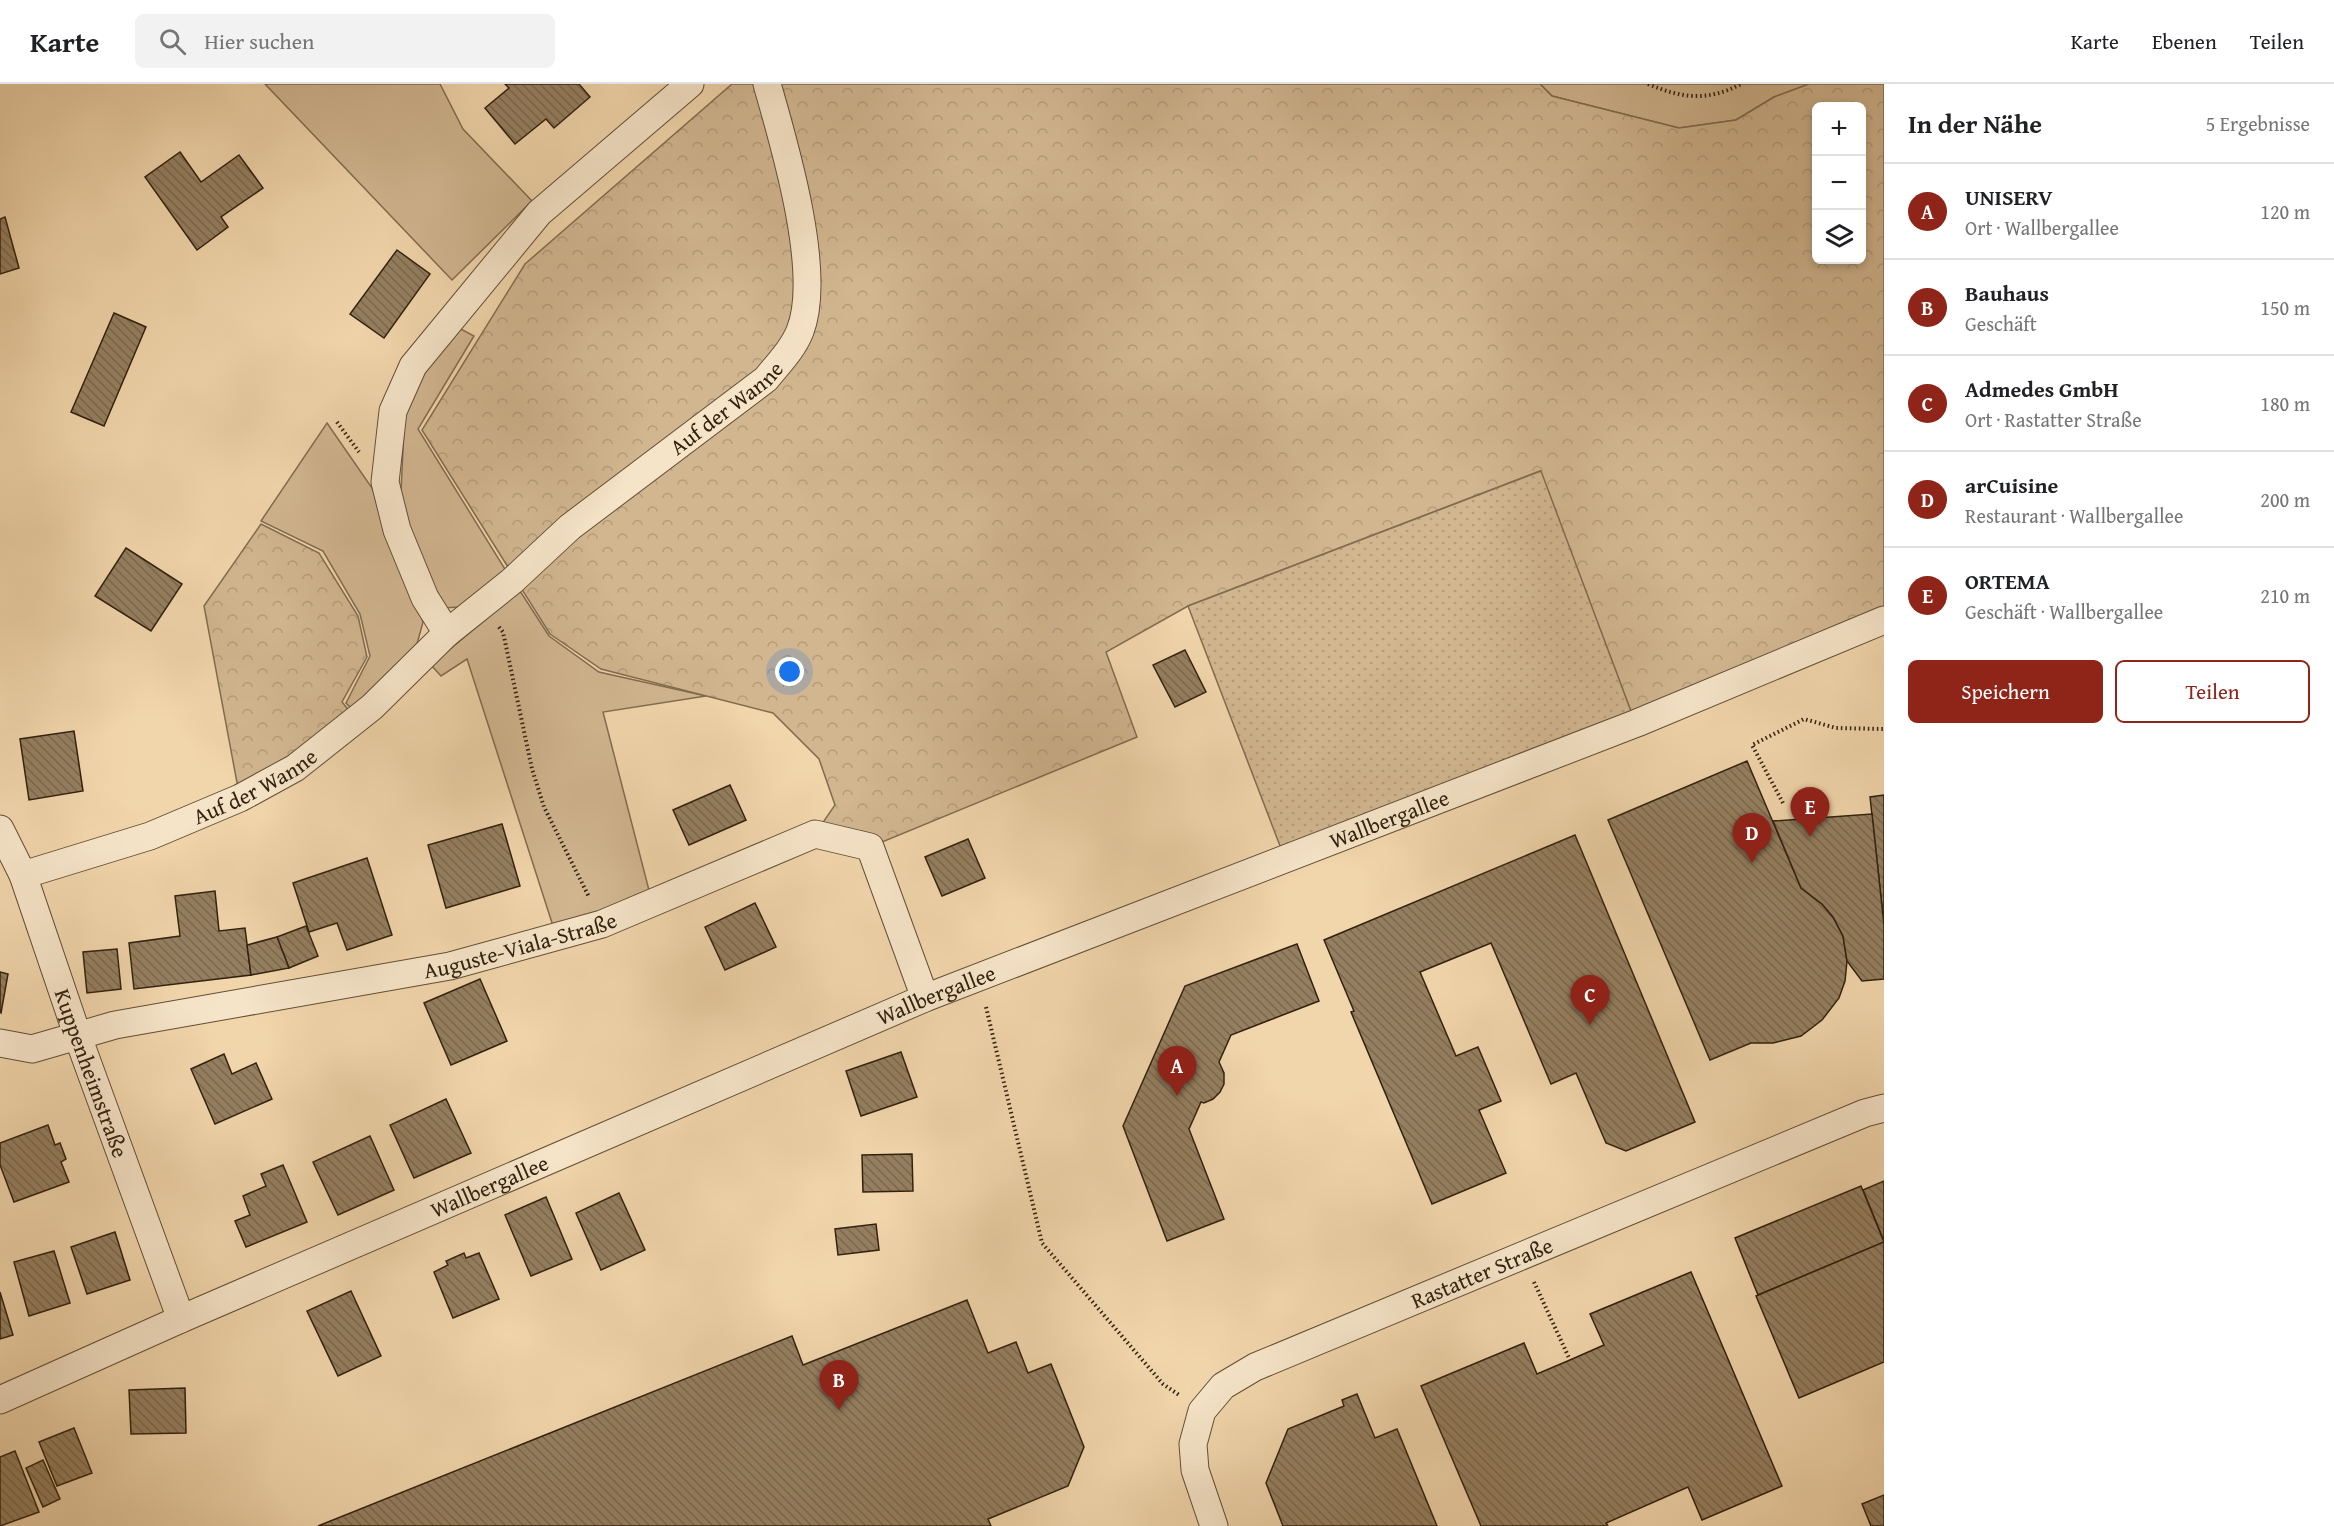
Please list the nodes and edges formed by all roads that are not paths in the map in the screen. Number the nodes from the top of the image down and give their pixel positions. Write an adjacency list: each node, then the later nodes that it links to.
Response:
1 (690, 84): 4 (street)
2 (767, 84): 4 (street, Auf der Wanne)
3 (1884, 620): 7 (street, Wallbergallee)
4 (447, 633): 6 (street, Auf der Wanne)
5 (0, 829): 6 (street, Kuppenheimstraße)
6 (23, 874): 8 (street, Kuppenheimstraße)
7 (925, 998): 8 (street, Auguste-Viala-Straße); 11 (street, Wallbergallee)
8 (78, 1037): 9 (street, Auguste-Viala-Straße); 11 (street, Kuppenheimstraße)
9 (0, 1043)
10 (1884, 1108): 13 (street, Rastatter Straße)
11 (181, 1319): 12 (street, Wallbergallee)
12 (0, 1400)
13 (1214, 1526)

